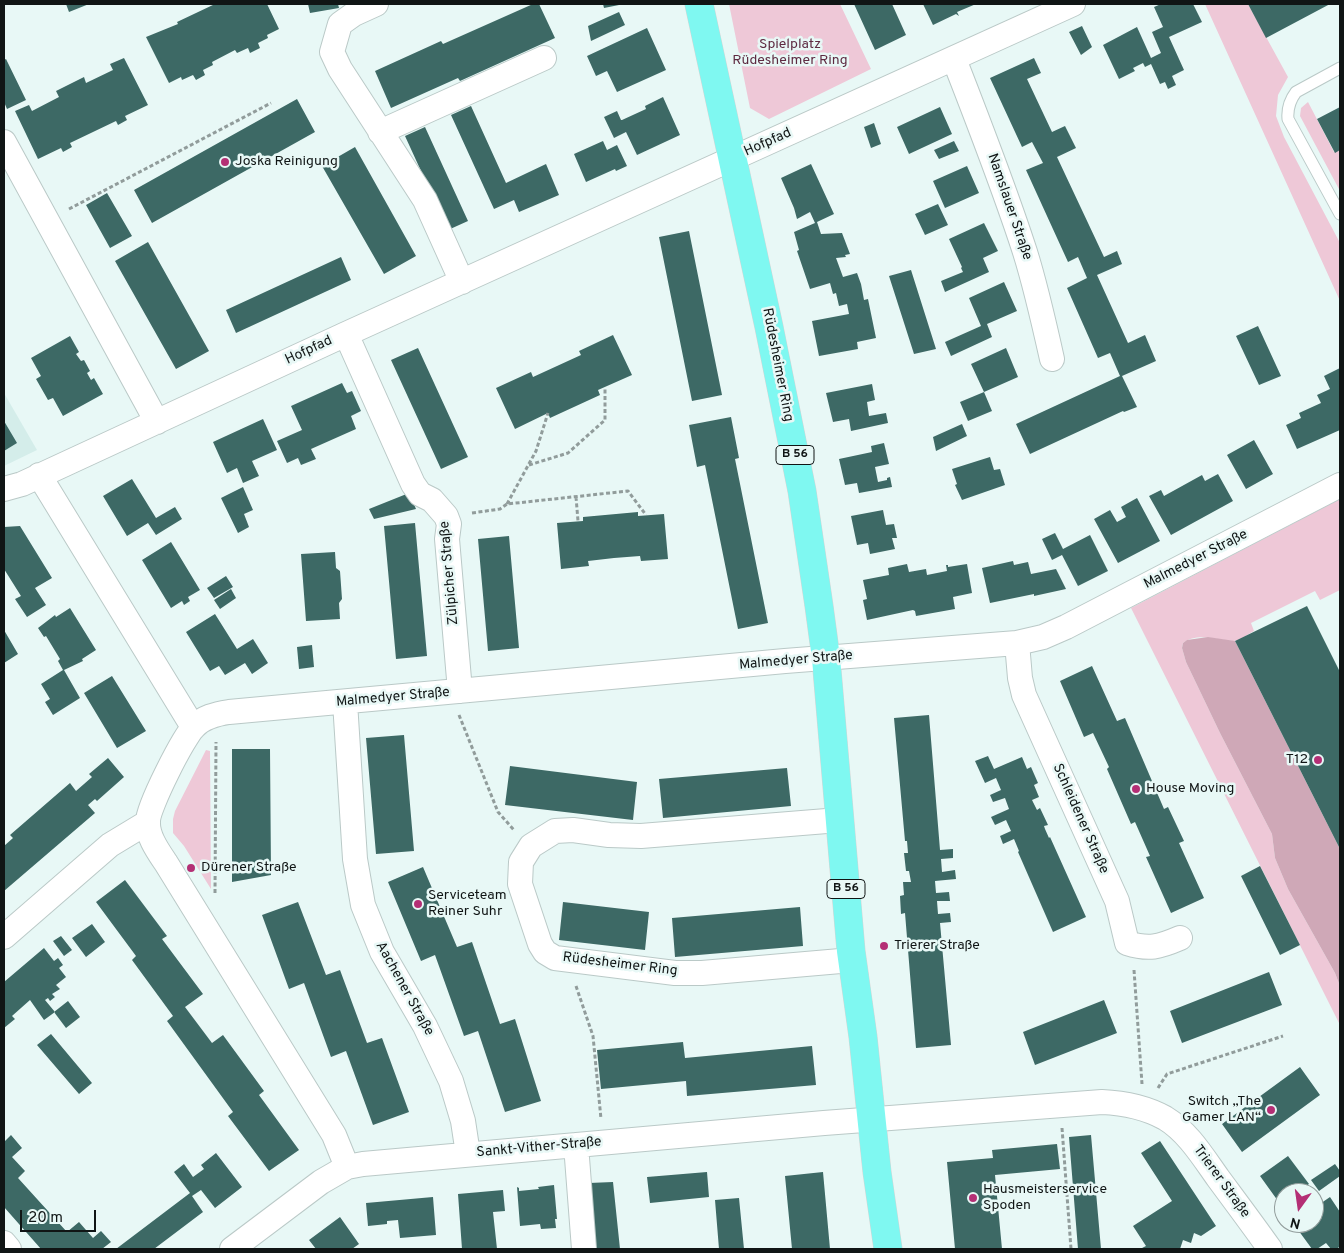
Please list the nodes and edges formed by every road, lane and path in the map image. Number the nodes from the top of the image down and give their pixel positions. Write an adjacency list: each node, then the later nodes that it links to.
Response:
1 (376, 4): 8 (street)
2 (699, 4): 10 (main road, Rüdesheimer Ring / B 56)
3 (1073, 4): 5 (street, Hofpfad)
4 (544, 58): 8 (street)
5 (954, 59): 10 (street, Hofpfad); 15 (street, Namslauer Straße)
6 (1340, 68): 11 (lane)
7 (271, 103): 12 (path)
8 (380, 132): 13 (street)
9 (4, 142): 12 (street)
10 (732, 158): 13 (street, Hofpfad); 29 (main road, Rüdesheimer Ring / B 56)
11 (1340, 214)
12 (47, 221): 18 (street)
13 (462, 282): 14 (street, Hofpfad)
14 (346, 334): 18 (street, Hofpfad); 25 (street, Zülpicher Straße)
15 (1052, 359)
16 (605, 387): 19 (path)
17 (548, 413): 19 (path)
18 (156, 422): 20 (street, Hofpfad)
19 (529, 465): 24 (path)
20 (39, 475): 22 (street, Hofpfad); 33 (street)
21 (1340, 485): 28 (street, Malmedyer Straße)
22 (4, 489)
23 (576, 497): 24 (path); 26 (path); 27 (path)
24 (507, 504): 25 (path)
25 (446, 516): 30 (street, Zülpicher Straße)
26 (646, 516)
27 (578, 521)
28 (1017, 643): 29 (street, Malmedyer Straße); 40 (street, Schleidener Straße)
29 (826, 658): 30 (street, Malmedyer Straße); 34 (main road, Rüdesheimer Ring / B 56)
30 (460, 691): 31 (street, Malmedyer Straße); 36 (path)
31 (345, 702): 32 (street, Malmedyer Straße); 49 (street, Aachener Straße)
32 (216, 714): 33 (street); 37 (path)
33 (193, 727): 35 (street)
34 (839, 820): 36 (street); 42 (main road, Rüdesheimer Ring / B 56)
35 (148, 822): 38 (street); 50 (street)
36 (531, 846): 41 (street, Rüdesheimer Ring)
37 (215, 898)
38 (4, 937)
39 (1180, 938): 40 (street)
40 (1142, 948): 45 (path)
41 (566, 960): 42 (street, Rüdesheimer Ring); 47 (path)
42 (852, 960): 46 (main road, Rüdesheimer Ring / B 56)
43 (1283, 1036): 45 (path)
44 (1060, 1105): 45 (street, Trierer Straße); 46 (street, Trierer Straße); 56 (path)
45 (1144, 1109): 57 (street, Trierer Straße)
46 (871, 1120): 47 (street, Sankt-Vither-Straße); 55 (main road, Rüdesheimer Ring / B 56)
47 (603, 1143): 48 (street, Sankt-Vither-Straße)
48 (576, 1145): 49 (street, Sankt-Vither-Straße); 54 (street)
49 (468, 1154): 50 (street, Sankt-Vither-Straße)
50 (347, 1167): 53 (street, Sankt-Vither-Straße)
51 (4, 1243): 52 (street)
52 (9, 1249)
53 (232, 1249)
54 (584, 1249)
55 (888, 1249)
56 (1071, 1249)
57 (1270, 1249)

